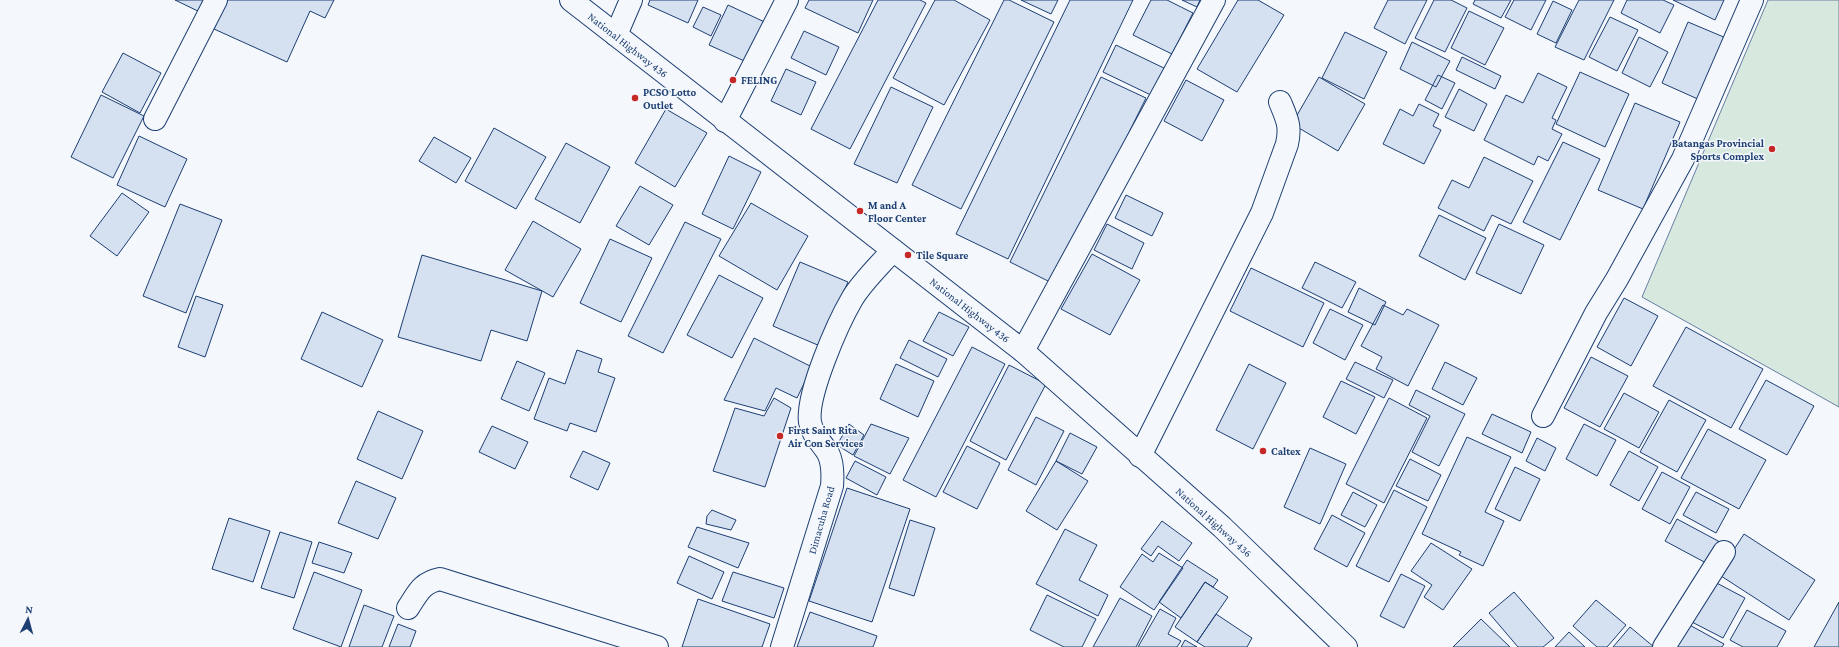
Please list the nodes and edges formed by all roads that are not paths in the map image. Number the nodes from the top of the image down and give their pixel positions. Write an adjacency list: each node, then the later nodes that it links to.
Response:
1 (216, 0): 9 (street)
2 (570, 0): 7 (street, National Highway 436)
3 (631, 0): 7 (street)
4 (787, 0): 10 (street)
5 (1214, 0): 12 (street)
6 (1752, 0): 13 (street)
7 (616, 35): 10 (street, National Highway 436)
8 (1280, 102): 14 (street)
9 (155, 119)
10 (725, 121): 11 (street, National Highway 436)
11 (893, 250): 12 (street, National Highway 436); 18 (street, Dimacuha Road)
12 (1023, 351): 14 (street, National Highway 436)
13 (1543, 416)
14 (1140, 456): 19 (street, National Highway 436)
15 (1724, 552): 20 (street)
16 (408, 608): 17 (street)
17 (657, 647)
18 (782, 647)
19 (1346, 647)
20 (1664, 647)

